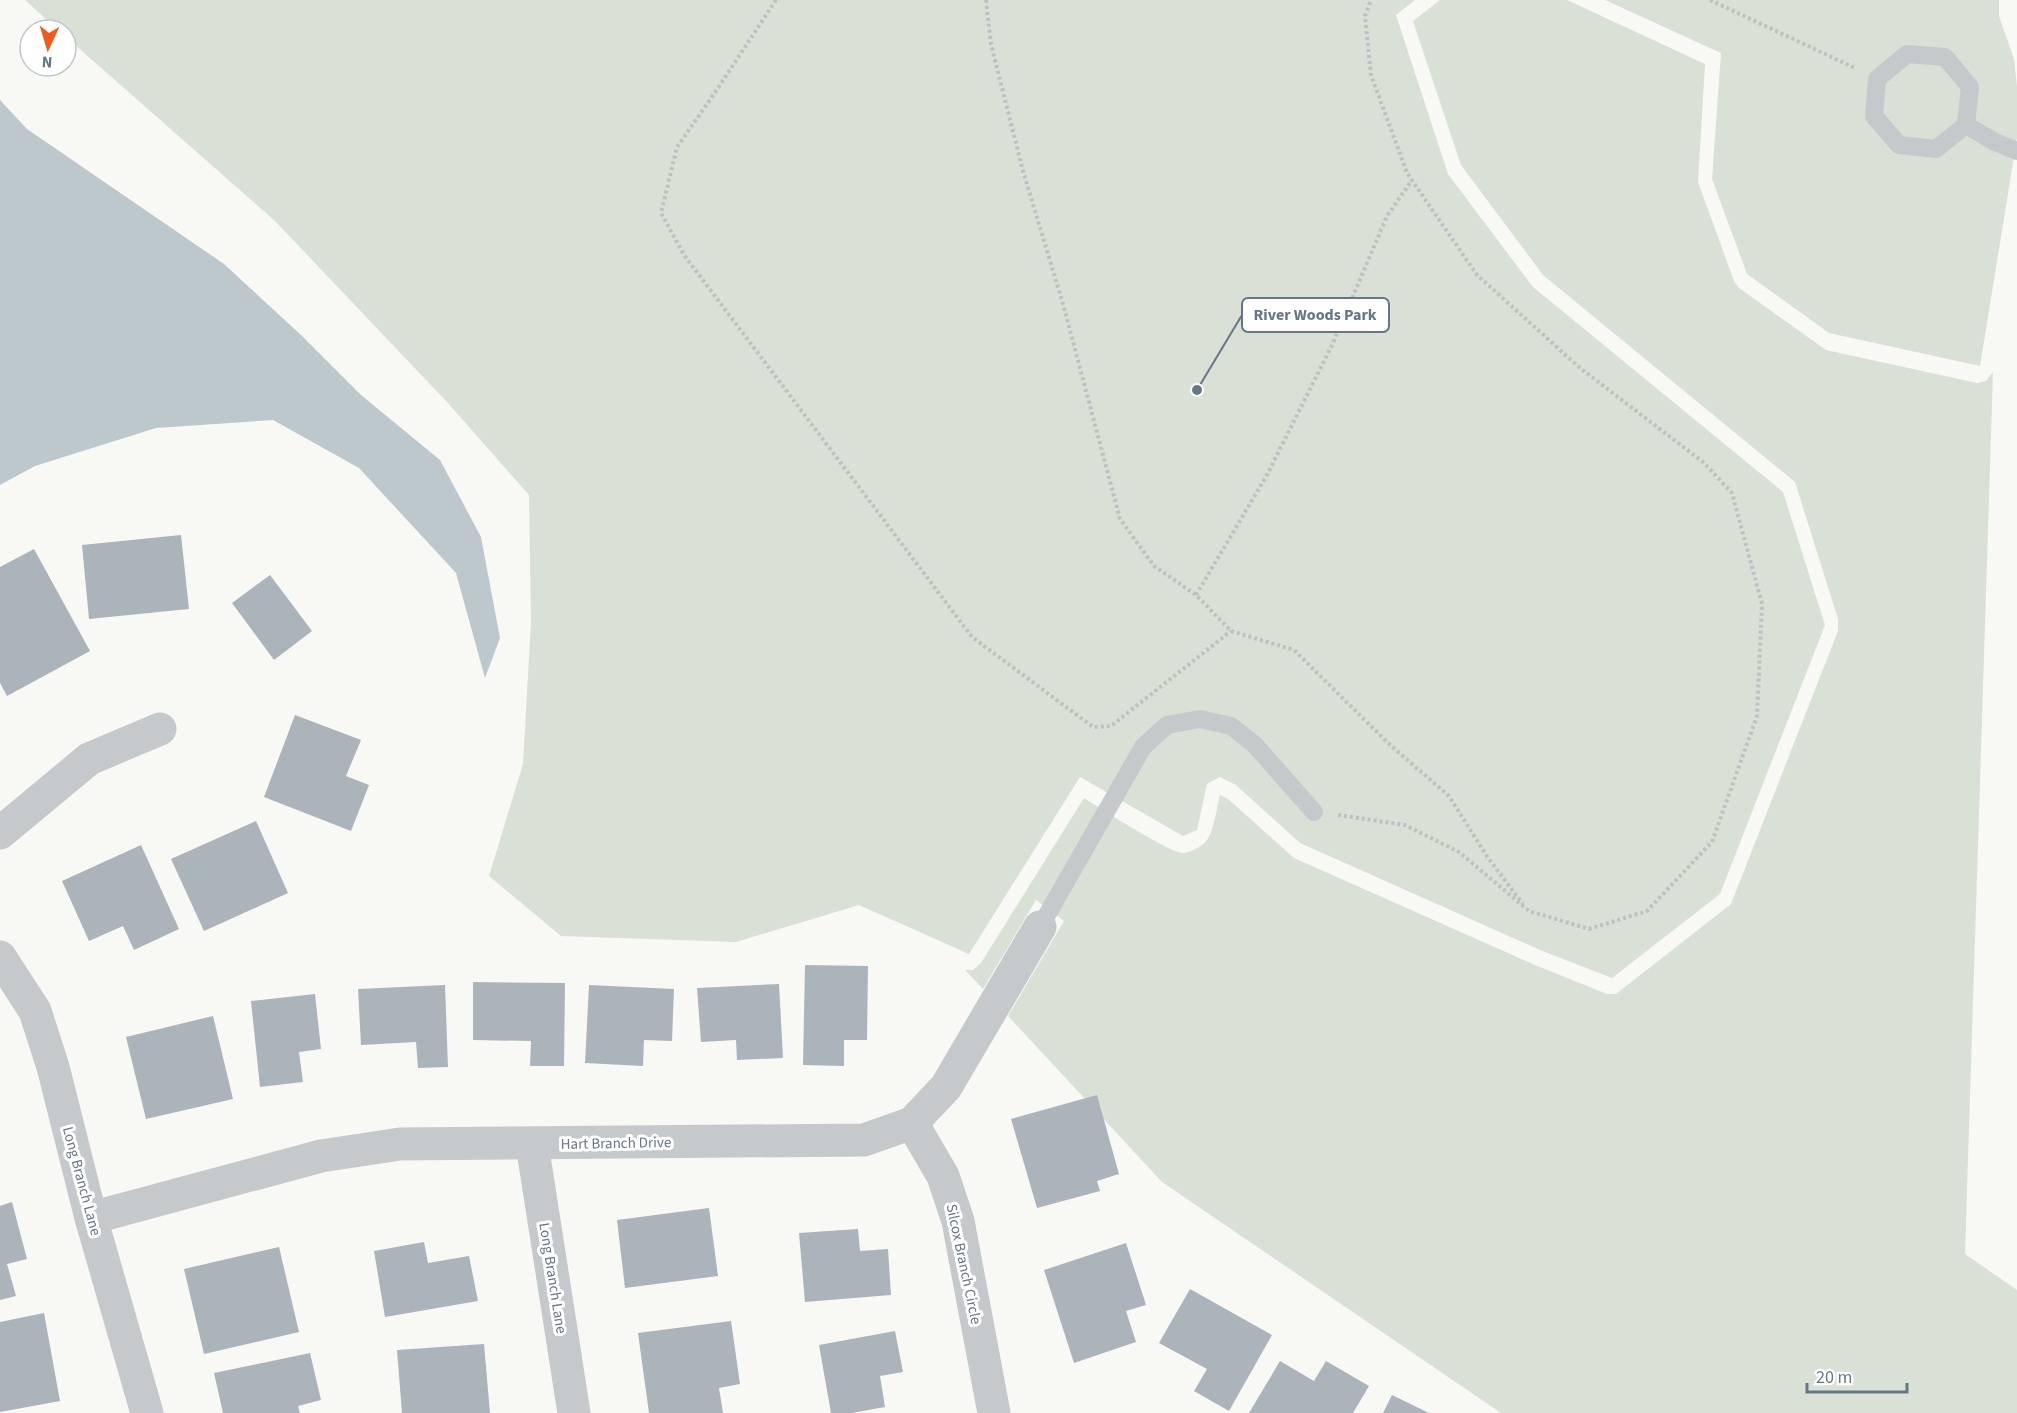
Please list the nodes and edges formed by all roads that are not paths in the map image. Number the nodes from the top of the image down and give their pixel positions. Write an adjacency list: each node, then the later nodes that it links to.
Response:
1 (1966, 125): 1 (lane); 2 (lane)
2 (2017, 151)
3 (160, 729): 5 (street)
4 (1314, 812): 6 (lane)
5 (0, 833)
6 (1040, 927): 8 (street, Hart Branch Drive)
7 (0, 957): 10 (street, Long Branch Lane)
8 (912, 1123): 9 (street, Hart Branch Drive); 13 (street, Silcox Branch Circle)
9 (532, 1144): 10 (street, Hart Branch Drive); 12 (street, Long Branch Lane)
10 (91, 1218): 11 (street, Long Branch Lane)
11 (147, 1413)
12 (574, 1413)
13 (994, 1413)

